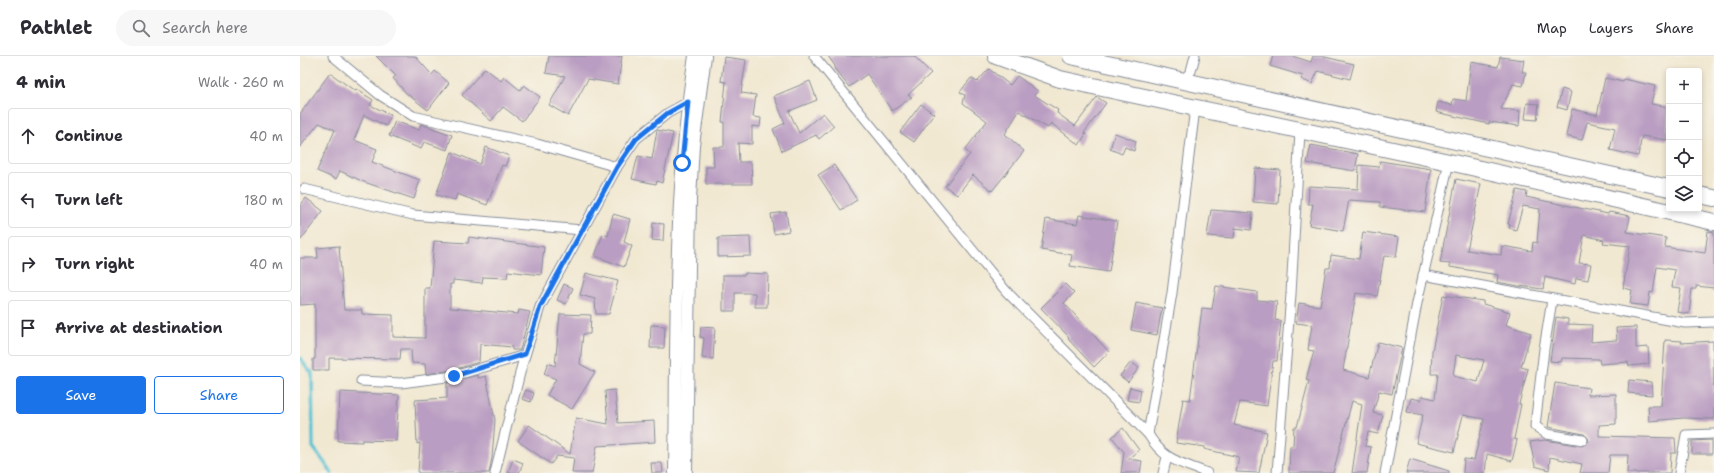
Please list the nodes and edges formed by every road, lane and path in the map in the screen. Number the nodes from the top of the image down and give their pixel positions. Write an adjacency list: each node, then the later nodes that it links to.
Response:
1 (333, 56): 14 (street)
2 (695, 56): 9 (street)
3 (705, 56): 33 (street)
4 (814, 56): 27 (street)
5 (996, 56): 10 (highway)
6 (1071, 56): 8 (highway)
7 (1195, 56): 8 (street)
8 (1182, 82): 12 (highway)
9 (688, 102): 14 (street); 32 (street)
10 (1195, 108): 11 (highway); 27 (street)
11 (1300, 131): 13 (highway); 36 (street)
12 (1479, 146): 15 (highway); 16 (highway)
13 (1449, 162): 15 (highway); 22 (street)
14 (617, 167): 21 (street)
15 (1475, 168): 20 (highway)
16 (1666, 187)
17 (304, 189): 21 (street)
18 (1702, 195): 19 (highway)
19 (1714, 198)
20 (1714, 222)
21 (582, 230): 25 (street)
22 (1423, 275): 23 (street); 37 (street)
23 (1552, 300): 24 (street); 29 (street)
24 (1714, 322)
25 (525, 354): 26 (street); 31 (street)
26 (361, 381)
27 (1148, 434): 30 (street)
28 (1714, 434): 38 (street)
29 (1583, 440)
30 (1167, 457): 34 (street); 35 (street)
31 (495, 473)
32 (675, 473)
33 (686, 473)
34 (1163, 473)
35 (1207, 473)
36 (1277, 473)
37 (1385, 473)
38 (1679, 473)

